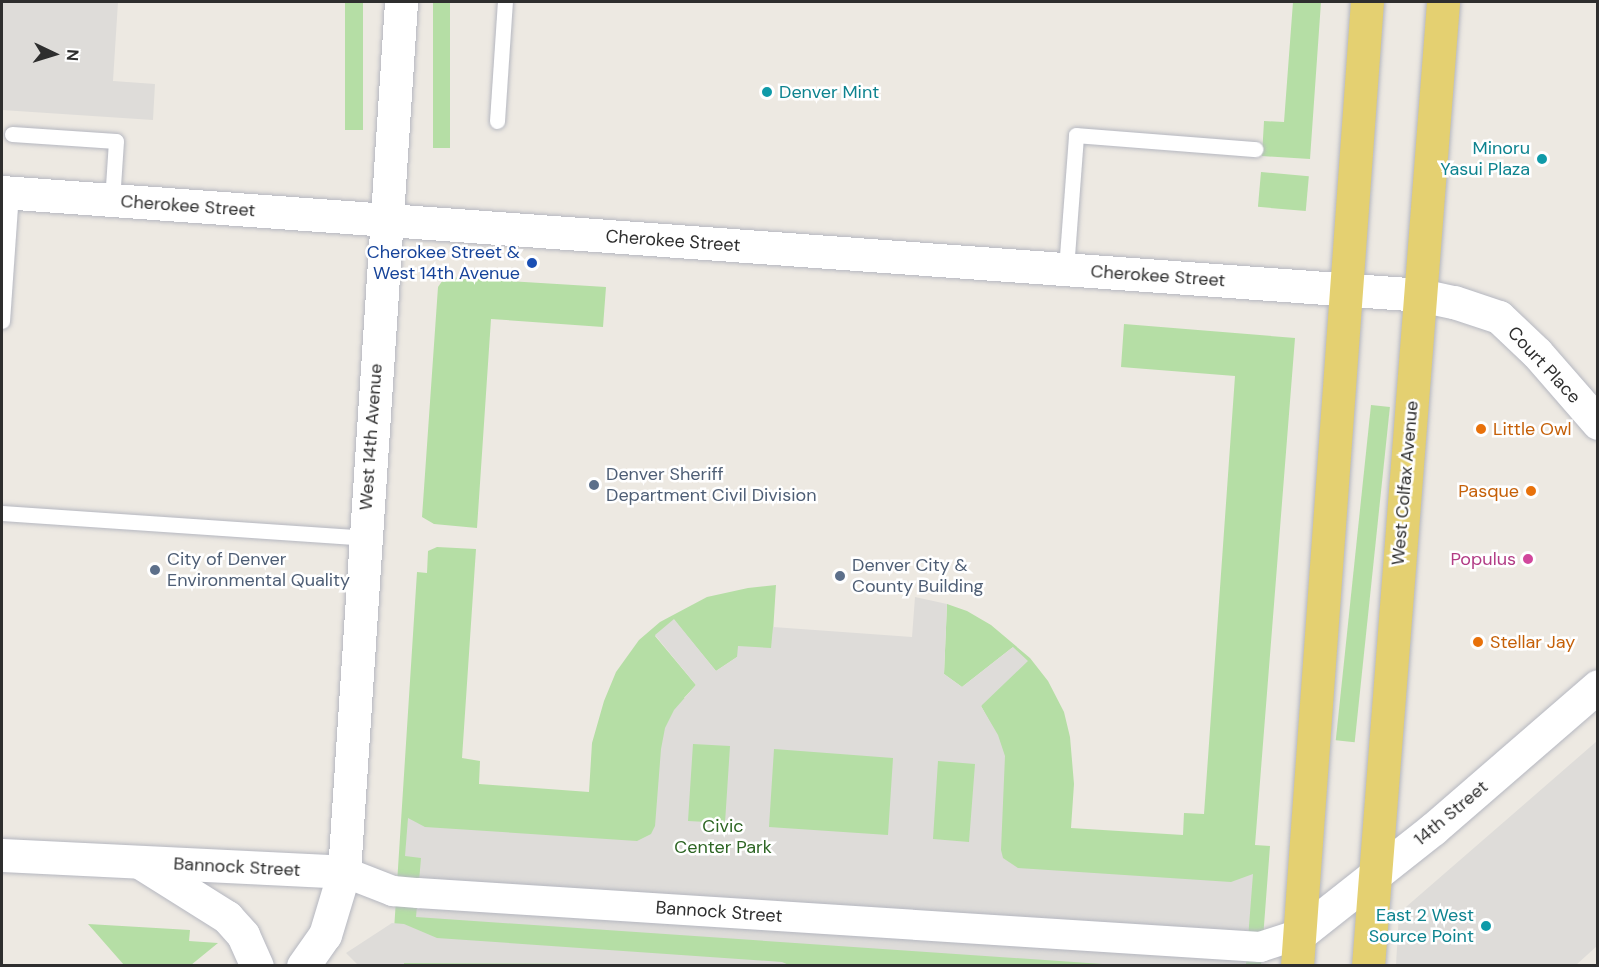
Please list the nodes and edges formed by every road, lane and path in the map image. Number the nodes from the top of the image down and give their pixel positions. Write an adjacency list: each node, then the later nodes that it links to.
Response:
1 (400, 2): 10 (street, West 14th Avenue)
2 (505, 2): 5 (lane)
3 (1366, 2): 12 (main road)
4 (1443, 2): 13 (main road, West Colfax Avenue)
5 (496, 121)
6 (12, 134): 9 (lane)
7 (1255, 149): 11 (lane)
8 (6, 193): 9 (street, Cherokee Street); 14 (lane)
9 (112, 201): 10 (street, Cherokee Street)
10 (385, 220): 11 (street, Cherokee Street); 17 (street, West 14th Avenue)
11 (1066, 269): 12 (street, Cherokee Street)
12 (1345, 289): 13 (street, Court Place); 23 (main road)
13 (1420, 295): 15 (street, Court Place); 22 (main road, West Colfax Avenue)
14 (2, 321)
15 (1598, 423)
16 (2, 513): 17 (lane)
17 (365, 538): 21 (street, West 14th Avenue)
18 (1598, 686): 22 (street, 14th Street)
19 (2, 855): 20 (street, Bannock Street)
20 (140, 862): 21 (street, Bannock Street); 24 (street, Bannock Street)
21 (344, 872): 23 (street, Bannock Street); 25 (street, West 14th Avenue)
22 (1376, 874): 23 (street, 14th Street); 26 (main road, West Colfax Avenue)
23 (1298, 950)
24 (256, 966)
25 (303, 966)
26 (1368, 966)

